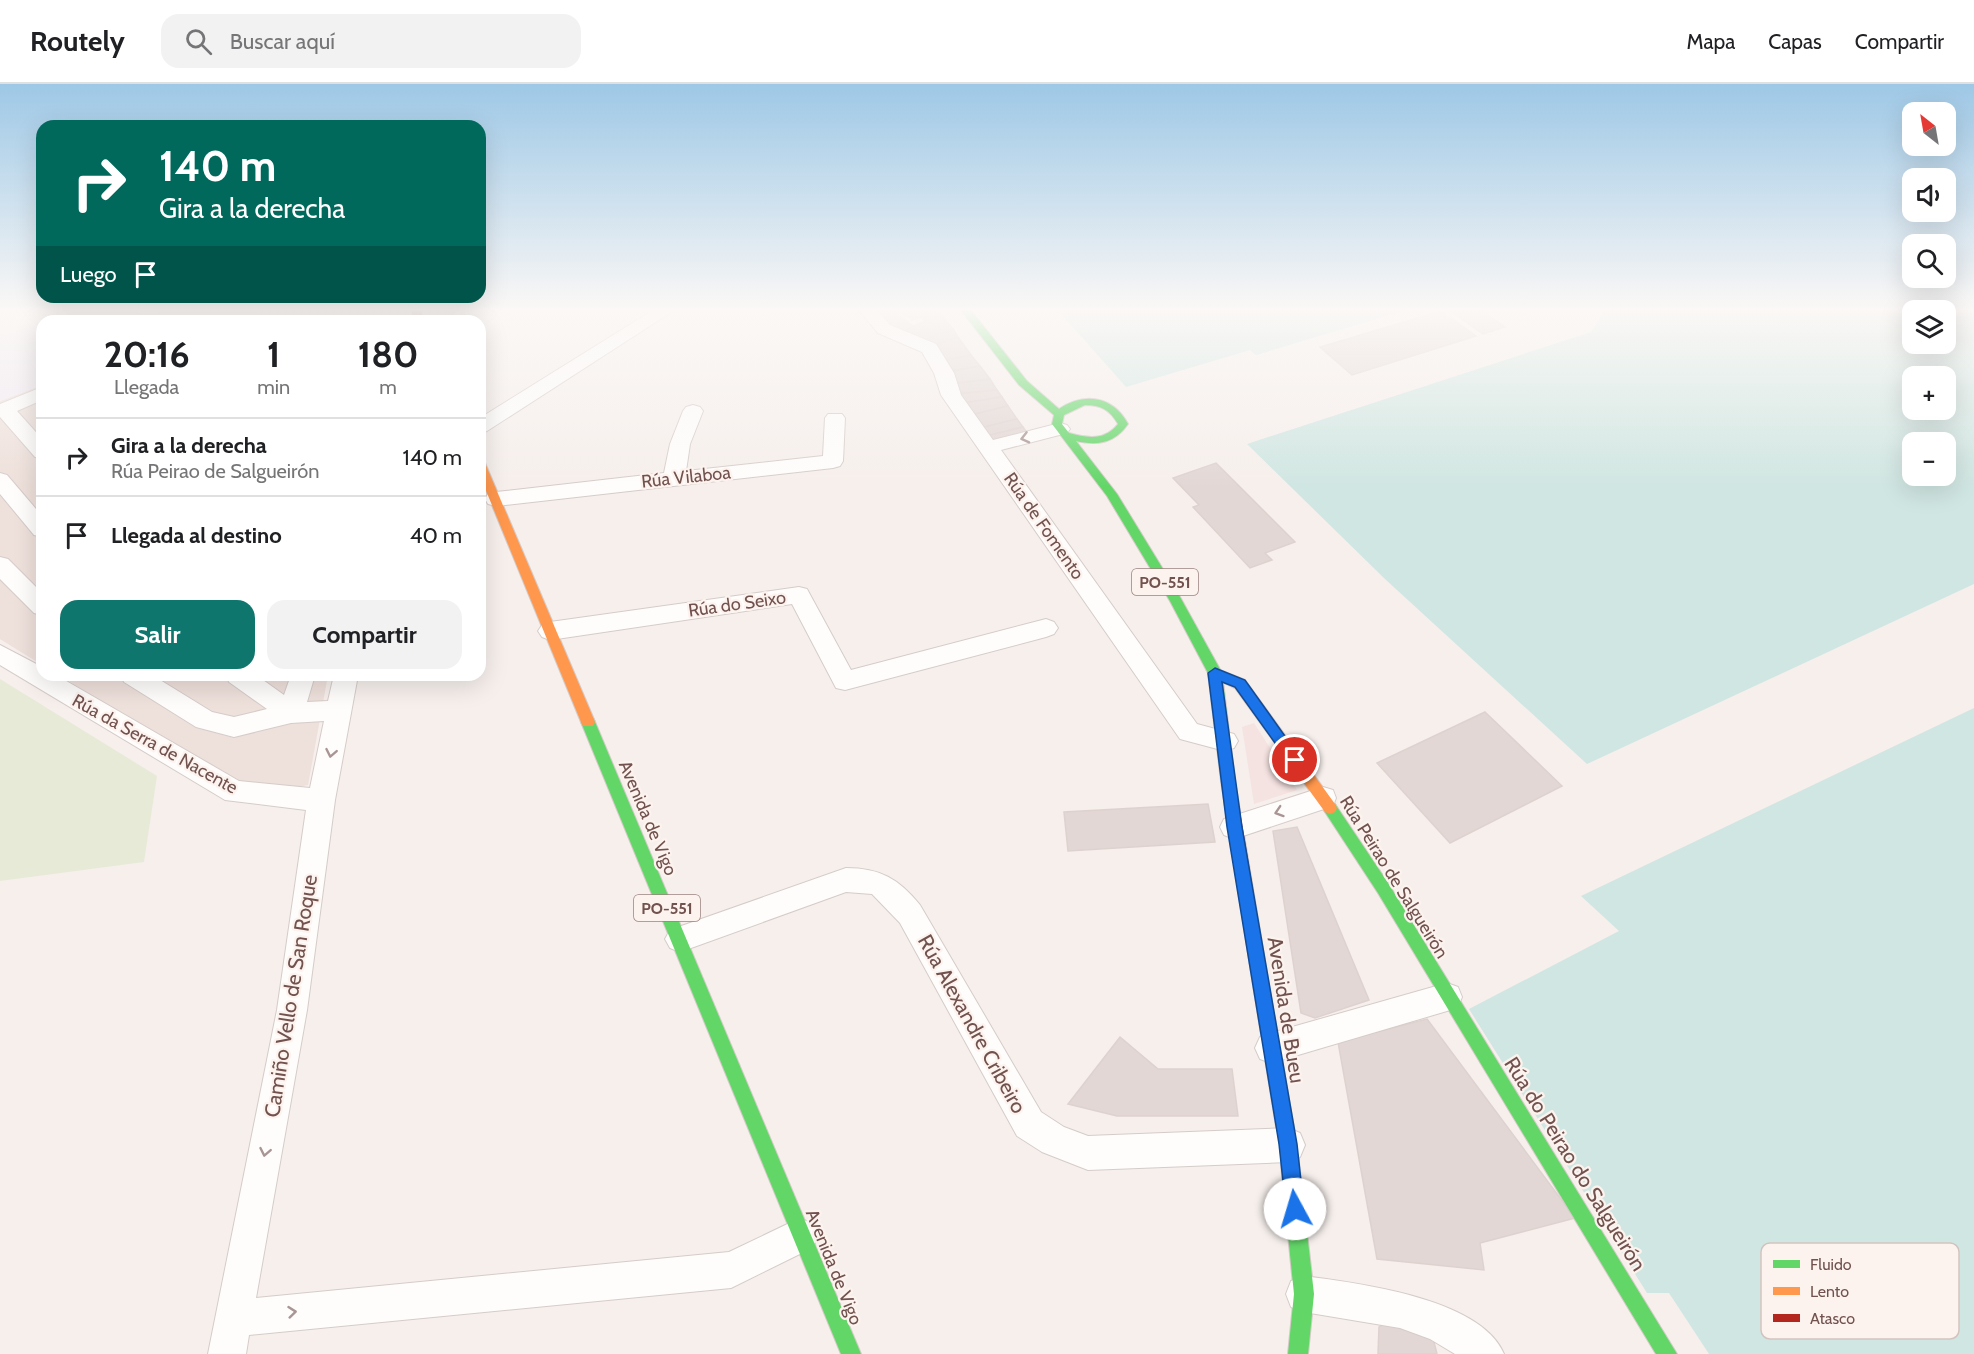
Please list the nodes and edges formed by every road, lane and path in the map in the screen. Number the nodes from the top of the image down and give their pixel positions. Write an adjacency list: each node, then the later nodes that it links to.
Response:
1 (573, 368): 12 (street)
2 (941, 368): 15 (street, Rúa de Fomento)
3 (1013, 368): 4 (main road, PO-551)
4 (1016, 372): 5 (main road, PO-551); 13 (main road, PO-551)
5 (1050, 387)
6 (1070, 395): 8 (main road)
7 (36, 396): 9 (street)
8 (1086, 401): 13 (main road); 16 (main road)
9 (2, 410): 14 (street)
10 (693, 411): 18 (street)
11 (835, 418): 18 (street, Rúa Vilaboa)
12 (486, 423)
13 (1062, 426): 15 (street, one-way to 15); 16 (main road); 20 (main road, PO-551)
14 (36, 446)
15 (989, 447): 37 (street, Rúa de Fomento)
16 (1102, 451): 20 (main road, PO-551)
17 (486, 476): 21 (main road, Avenida de Vigo / PO-551)
18 (674, 478): 21 (street, Rúa Vilaboa)
19 (0, 480): 22 (street)
20 (1111, 494): 28 (main road, PO-551)
21 (496, 499): 26 (main road, Avenida de Vigo / PO-551)
22 (36, 523)
23 (0, 565): 24 (street)
24 (36, 601)
25 (1046, 628): 26 (street, Rúa do Seixo)
26 (550, 631): 41 (main road, Avenida de Vigo / PO-551)
27 (0, 654): 29 (street, Rúa da Serra de Nacente)
28 (1215, 673): 37 (main road, Avenida de Bueu / PO-551); 38 (main road, Rúa Peirao de Salgueirón)
29 (36, 675)
30 (46, 681): 39 (street, Rúa da Serra de Nacente)
31 (143, 681): 36 (street)
32 (246, 681): 36 (street)
33 (301, 681): 36 (street)
34 (345, 681): 35 (street, Camiño Vello de San Roque)
35 (339, 710): 36 (street); 39 (street, Camiño Vello de San Roque, one-way to 39)
36 (291, 713)
37 (1225, 741): 40 (main road, Avenida de Bueu / PO-551)
38 (1323, 798): 40 (street, one-way to 40); 42 (main road, Rúa Peirao de Salgueirón)
39 (321, 800): 47 (street, Camiño Vello de San Roque, one-way to 47)
40 (1234, 827): 43 (main road, Avenida de Bueu / PO-551)
41 (680, 939): 44 (street, Rúa Alexandre Cribeiro); 45 (main road, Avenida de Vigo / PO-551)
42 (1447, 997): 43 (street); 51 (main road, Rúa do Peirao do Salgueirón)
43 (1271, 1048): 44 (main road, Avenida de Bueu / PO-551)
44 (1288, 1144): 46 (main road, Avenida de Bueu / PO-551)
45 (800, 1236): 47 (street, Camiño Vello de San Roque, one-way to 45); 48 (main road, Avenida de Vigo / PO-551)
46 (1304, 1294): 49 (main road, Avenida de Bueu / PO-551); 50 (street)
47 (225, 1343)
48 (851, 1354)
49 (1298, 1354)
50 (1485, 1354)
51 (1667, 1354)

